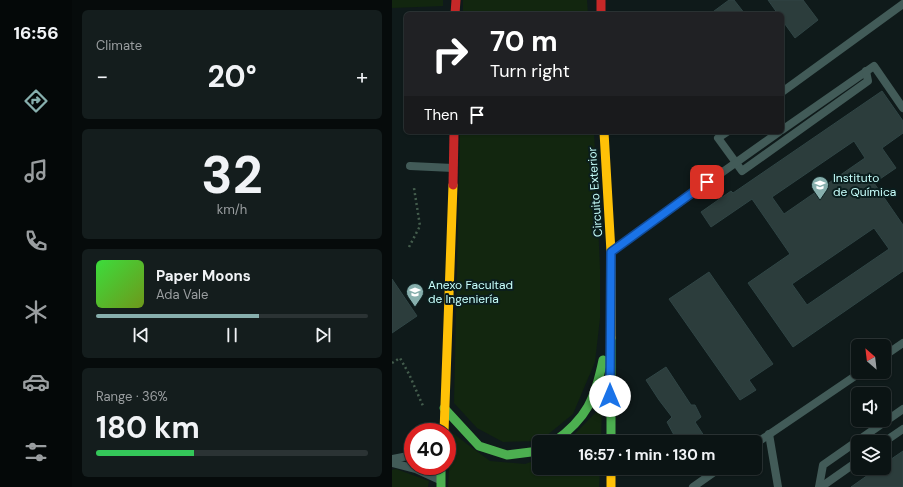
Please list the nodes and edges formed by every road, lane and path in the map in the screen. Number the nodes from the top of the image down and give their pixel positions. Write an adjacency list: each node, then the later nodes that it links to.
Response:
1 (456, 0): 4 (street)
2 (601, 0): 5 (street)
3 (903, 4): 7 (lane)
4 (455, 12)
5 (601, 12)
6 (866, 71): 8 (lane); 9 (lane); 14 (lane)
7 (784, 91)
8 (903, 108)
9 (784, 129)
10 (454, 134): 16 (street)
11 (604, 134): 19 (street, Circuito Exterior)
12 (724, 134): 14 (lane)
13 (776, 134): 14 (lane)
14 (736, 162): 19 (lane)
15 (410, 166): 16 (lane)
16 (454, 168): 26 (street)
17 (414, 188): 18 (path)
18 (409, 247)
19 (611, 252): 20 (street, Circuito Exterior)
20 (610, 319): 31 (street); 32 (street, Circuito Exterior)
21 (903, 343): 22 (lane)
22 (891, 351)
23 (392, 363): 25 (path)
24 (851, 378): 30 (lane)
25 (423, 406)
26 (444, 408): 28 (street); 35 (street)
27 (903, 409): 46 (lane)
28 (444, 423)
29 (903, 429): 33 (lane)
30 (769, 434): 34 (lane); 45 (lane)
31 (563, 435)
32 (610, 435)
33 (891, 437)
34 (762, 439)
35 (532, 452)
36 (404, 457): 37 (lane)
37 (392, 459)
38 (392, 463): 42 (lane)
39 (851, 466): 46 (lane)
40 (611, 475): 43 (street)
41 (710, 475): 44 (lane)
42 (440, 483)
43 (611, 487)
44 (693, 487)
45 (778, 487)
46 (820, 487)

